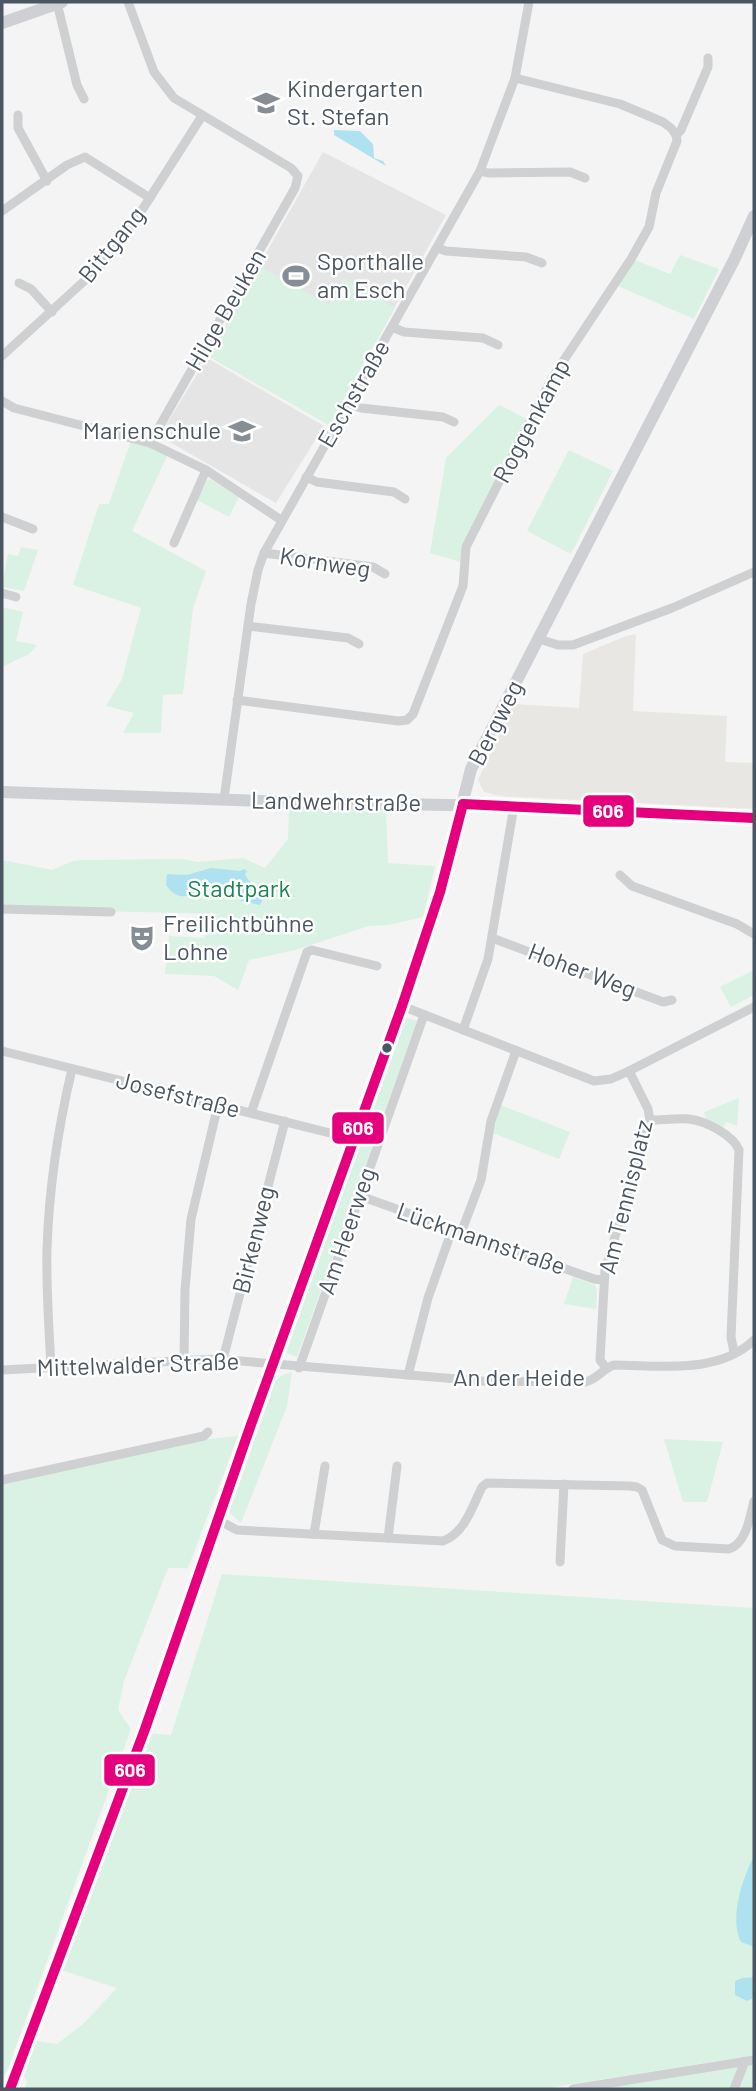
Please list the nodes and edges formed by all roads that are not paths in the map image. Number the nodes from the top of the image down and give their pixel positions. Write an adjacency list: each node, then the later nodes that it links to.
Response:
1 (128, 2): 9 (street)
2 (530, 2): 6 (street, Eschstraße)
3 (59, 3): 4 (main road); 7 (street)
4 (2, 23)
5 (708, 58): 10 (street)
6 (515, 78): 10 (street); 11 (street, Eschstraße)
7 (84, 99)
8 (18, 115): 13 (street)
9 (202, 116): 14 (street, Bittgang); 27 (street, Hilge Beuken)
10 (677, 135): 43 (street, Roggenkamp)
11 (480, 171): 12 (street); 17 (street, Eschstraße)
12 (585, 178)
13 (47, 181): 14 (street); 15 (street)
14 (150, 198): 20 (street, Bittgang)
15 (2, 211)
16 (754, 216): 41 (main road, Bergweg)
17 (437, 248): 18 (street); 21 (street, Eschstraße)
18 (542, 263)
19 (19, 283): 20 (street)
20 (52, 312): 23 (street, Bittgang)
21 (392, 327): 22 (street); 25 (street, Eschstraße)
22 (498, 345)
23 (2, 356)
24 (2, 401): 27 (street)
25 (349, 404): 26 (street); 29 (street, Eschstraße)
26 (454, 422)
27 (150, 443): 28 (street)
28 (206, 470): 32 (street); 34 (street)
29 (306, 477): 30 (street); 32 (street, Eschstraße)
30 (405, 499)
31 (2, 517): 33 (street)
32 (281, 520): 35 (street, Eschstraße)
33 (33, 529)
34 (173, 543)
35 (264, 553): 37 (street, Kornweg); 40 (street, Eschstraße)
36 (754, 572): 41 (street)
37 (385, 574)
38 (2, 593): 39 (street)
39 (16, 597)
40 (248, 625): 42 (street); 43 (street, Eschstraße)
41 (538, 639): 46 (main road, Bergweg)
42 (359, 644)
43 (237, 700): 45 (street, Eschstraße)
44 (2, 792): 45 (main road, Landwehrstraße)
45 (224, 799): 46 (main road, Landwehrstraße)
46 (463, 804): 47 (main road, Landwehrstraße); 56 (main road, Bergweg)
47 (513, 806): 48 (main road, Landwehrstraße); 53 (street)
48 (754, 818)
49 (620, 875): 52 (street)
50 (2, 909): 51 (street)
51 (111, 912)
52 (754, 934)
53 (492, 938): 55 (street, Hoher Weg); 59 (street)
54 (377, 966): 65 (street)
55 (671, 1000)
56 (402, 1006): 58 (street); 68 (main road, Bergweg)
57 (754, 1007): 63 (street)
58 (424, 1014): 59 (street); 69 (street, Am Heerweg)
59 (463, 1030): 61 (street)
60 (2, 1051): 62 (street, Josefstraße)
61 (516, 1051): 63 (street); 70 (street)
62 (72, 1069): 64 (street, Josefstraße); 77 (street)
63 (629, 1071): 66 (street, Am Tennisplatz)
64 (218, 1105): 65 (street, Josefstraße); 75 (street)
65 (251, 1113): 67 (street, Josefstraße)
66 (650, 1120): 71 (street, Am Tennisplatz); 73 (street)
67 (285, 1121): 68 (street, Josefstraße); 74 (street, Birkenweg)
68 (354, 1139): 76 (main road, Bergweg)
69 (360, 1196): 70 (street, Lückmannstraße); 78 (street, Am Heerweg)
70 (457, 1231): 71 (street, Lückmannstraße); 81 (street)
71 (604, 1280): 79 (street, Am Tennisplatz)
72 (754, 1340): 73 (street, An der Heide)
73 (734, 1352): 79 (street, An der Heide)
74 (223, 1359): 75 (street, Mittelwalder Straße); 76 (street, Mittelwalder Straße)
75 (184, 1360): 77 (street, Mittelwalder Straße)
76 (273, 1363): 78 (street, An der Heide); 88 (main road, Bergweg)
77 (51, 1367): 80 (street, Mittelwalder Straße)
78 (299, 1368): 81 (street, An der Heide)
79 (606, 1368): 81 (street, An der Heide)
80 (2, 1370)
81 (408, 1375)
82 (208, 1432): 85 (street)
83 (326, 1466): 89 (street)
84 (397, 1466): 90 (street)
85 (2, 1480)
86 (564, 1484): 87 (street); 90 (street); 91 (street)
87 (754, 1502)
88 (218, 1520): 89 (street); 93 (main road, Bergweg)
89 (314, 1534): 90 (street)
90 (388, 1538)
91 (560, 1562)
92 (749, 2060): 94 (street); 95 (street)
93 (10, 2089)
94 (573, 2089)
95 (734, 2089)

